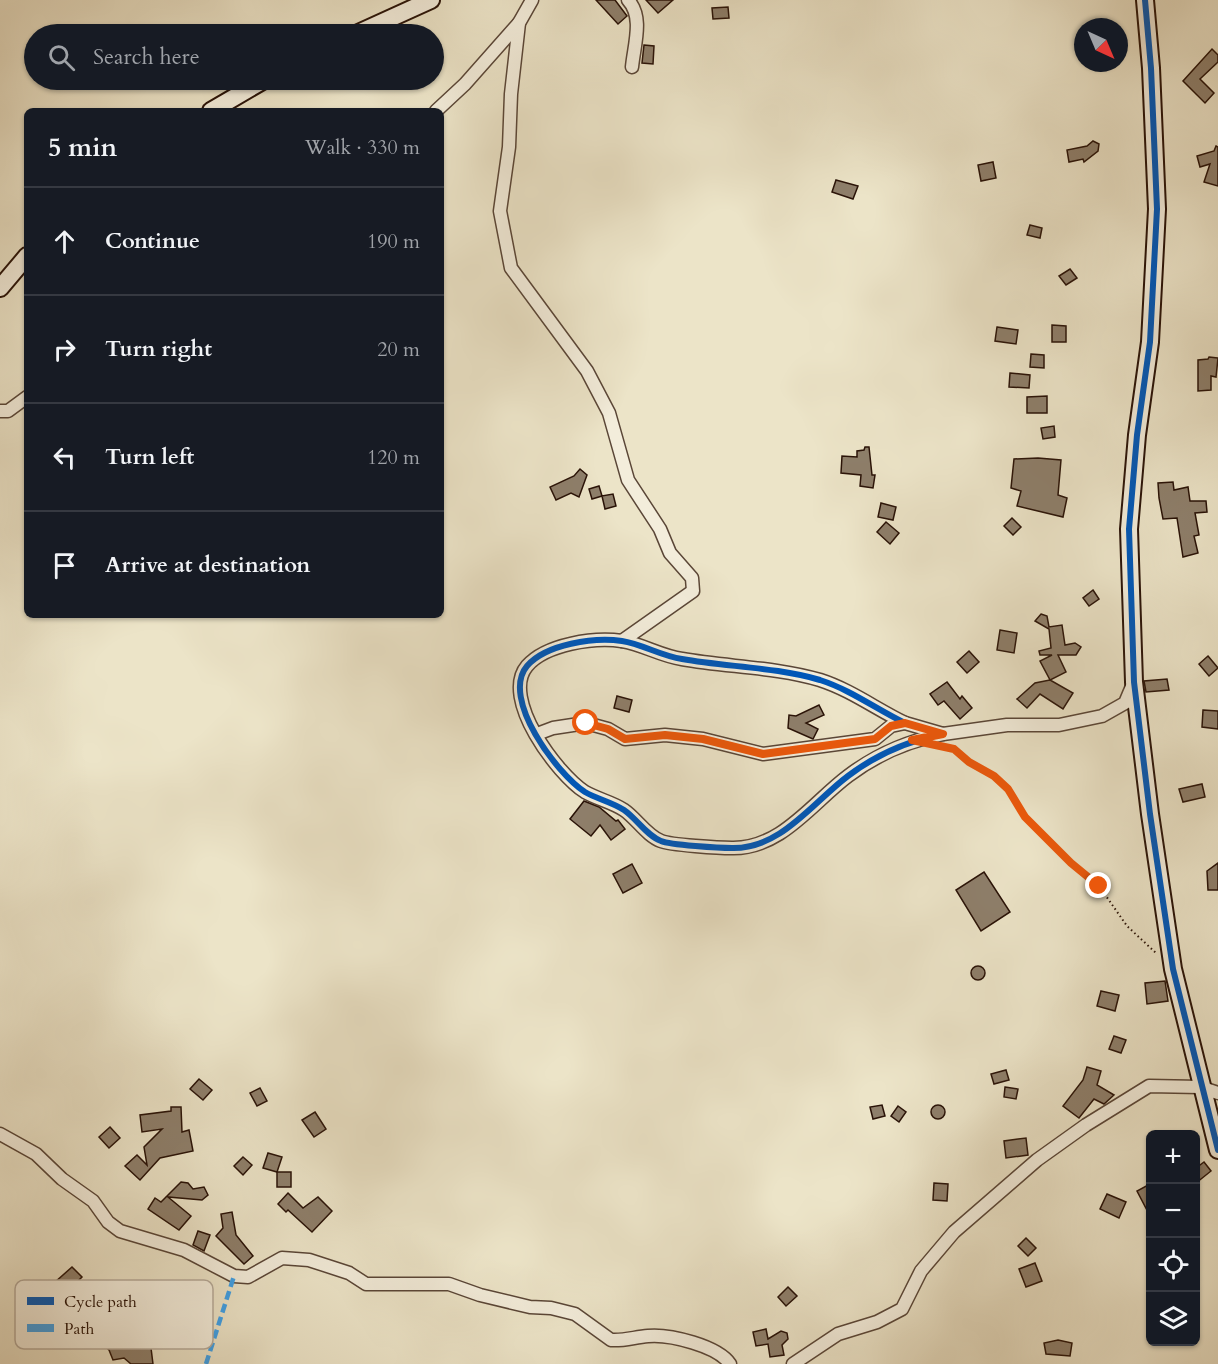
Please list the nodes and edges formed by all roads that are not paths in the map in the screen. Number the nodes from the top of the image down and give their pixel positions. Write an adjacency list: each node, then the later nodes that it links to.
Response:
1 (431, 0): 6 (street)
2 (532, 0): 5 (street)
3 (628, 0): 7 (street)
4 (1145, 0): 16 (street)
5 (519, 23): 10 (street); 15 (street)
6 (378, 24)
7 (632, 67)
8 (247, 90): 9 (street)
9 (216, 108)
10 (439, 108)
11 (24, 260): 12 (street)
12 (0, 288)
13 (24, 399): 14 (street)
14 (0, 411)
15 (622, 641): 17 (street); 18 (street)
16 (1134, 682): 19 (street); 20 (street)
17 (905, 723): 18 (street); 19 (street)
18 (537, 734): 19 (street)
19 (944, 741)
20 (1200, 1086): 21 (street); 23 (street); 25 (street)
21 (1218, 1093)
22 (0, 1134): 24 (street)
23 (1218, 1150)
24 (730, 1364)
25 (793, 1364)

